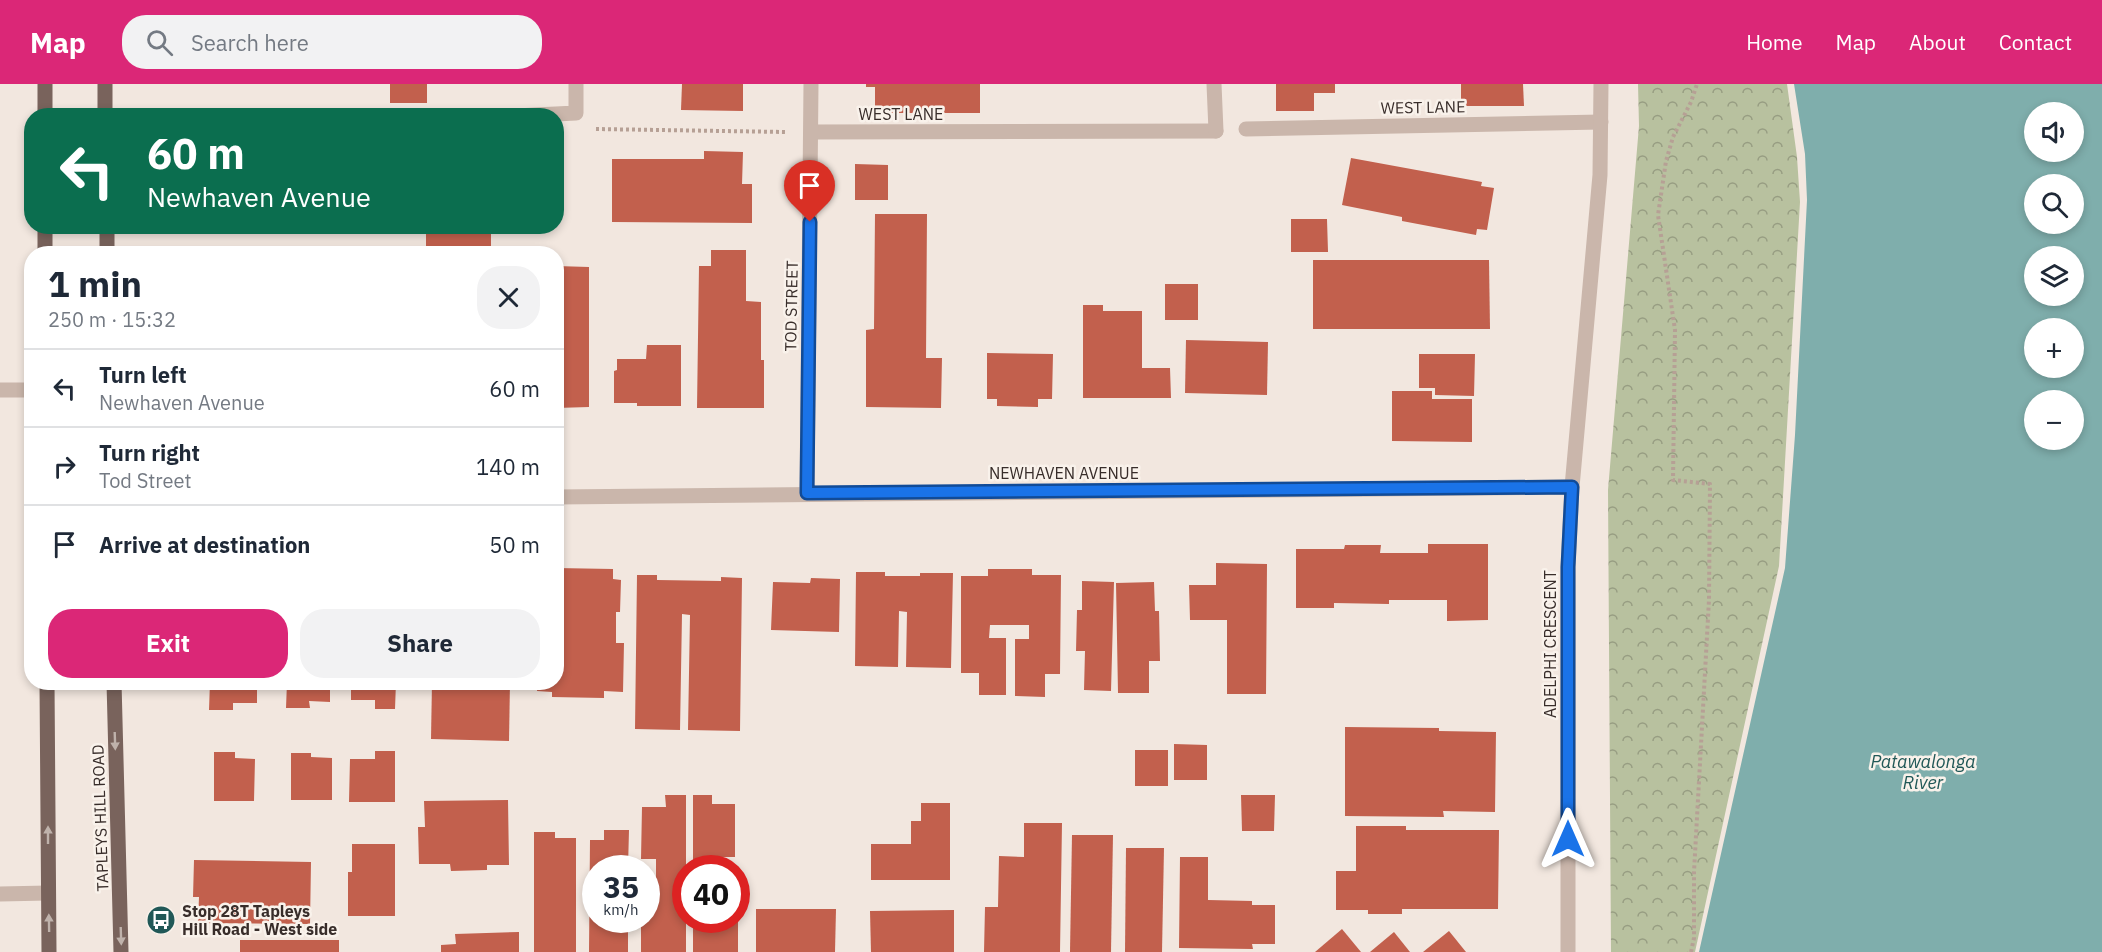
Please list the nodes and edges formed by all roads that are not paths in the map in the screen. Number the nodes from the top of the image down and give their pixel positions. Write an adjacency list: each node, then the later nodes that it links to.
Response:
1 (45, 84): 7 (main road)
2 (105, 84): 8 (main road)
3 (576, 84): 9 (street)
4 (811, 84): 12 (street, TOD STREET)
5 (1215, 84): 12 (street, WEST LANE)
6 (1601, 84): 10 (street, ADELPHI CRESCENT)
7 (45, 108)
8 (105, 108)
9 (564, 114)
10 (1601, 122): 11 (street, WEST LANE); 15 (street, ADELPHI CRESCENT)
11 (1246, 129)
12 (811, 132): 16 (street, TOD STREET)
13 (0, 390): 14 (street)
14 (24, 390)
15 (1572, 487): 16 (street, NEWHAVEN AVENUE); 24 (street, ADELPHI CRESCENT)
16 (807, 493): 17 (street, NEWHAVEN AVENUE)
17 (564, 496)
18 (47, 690): 20 (main road, one-way to 18)
19 (114, 690): 23 (main road, TAPLEYS HILL ROAD, one-way to 23)
20 (48, 893): 21 (street); 22 (main road, one-way to 20)
21 (0, 894)
22 (49, 952)
23 (121, 952)
24 (1568, 952)

